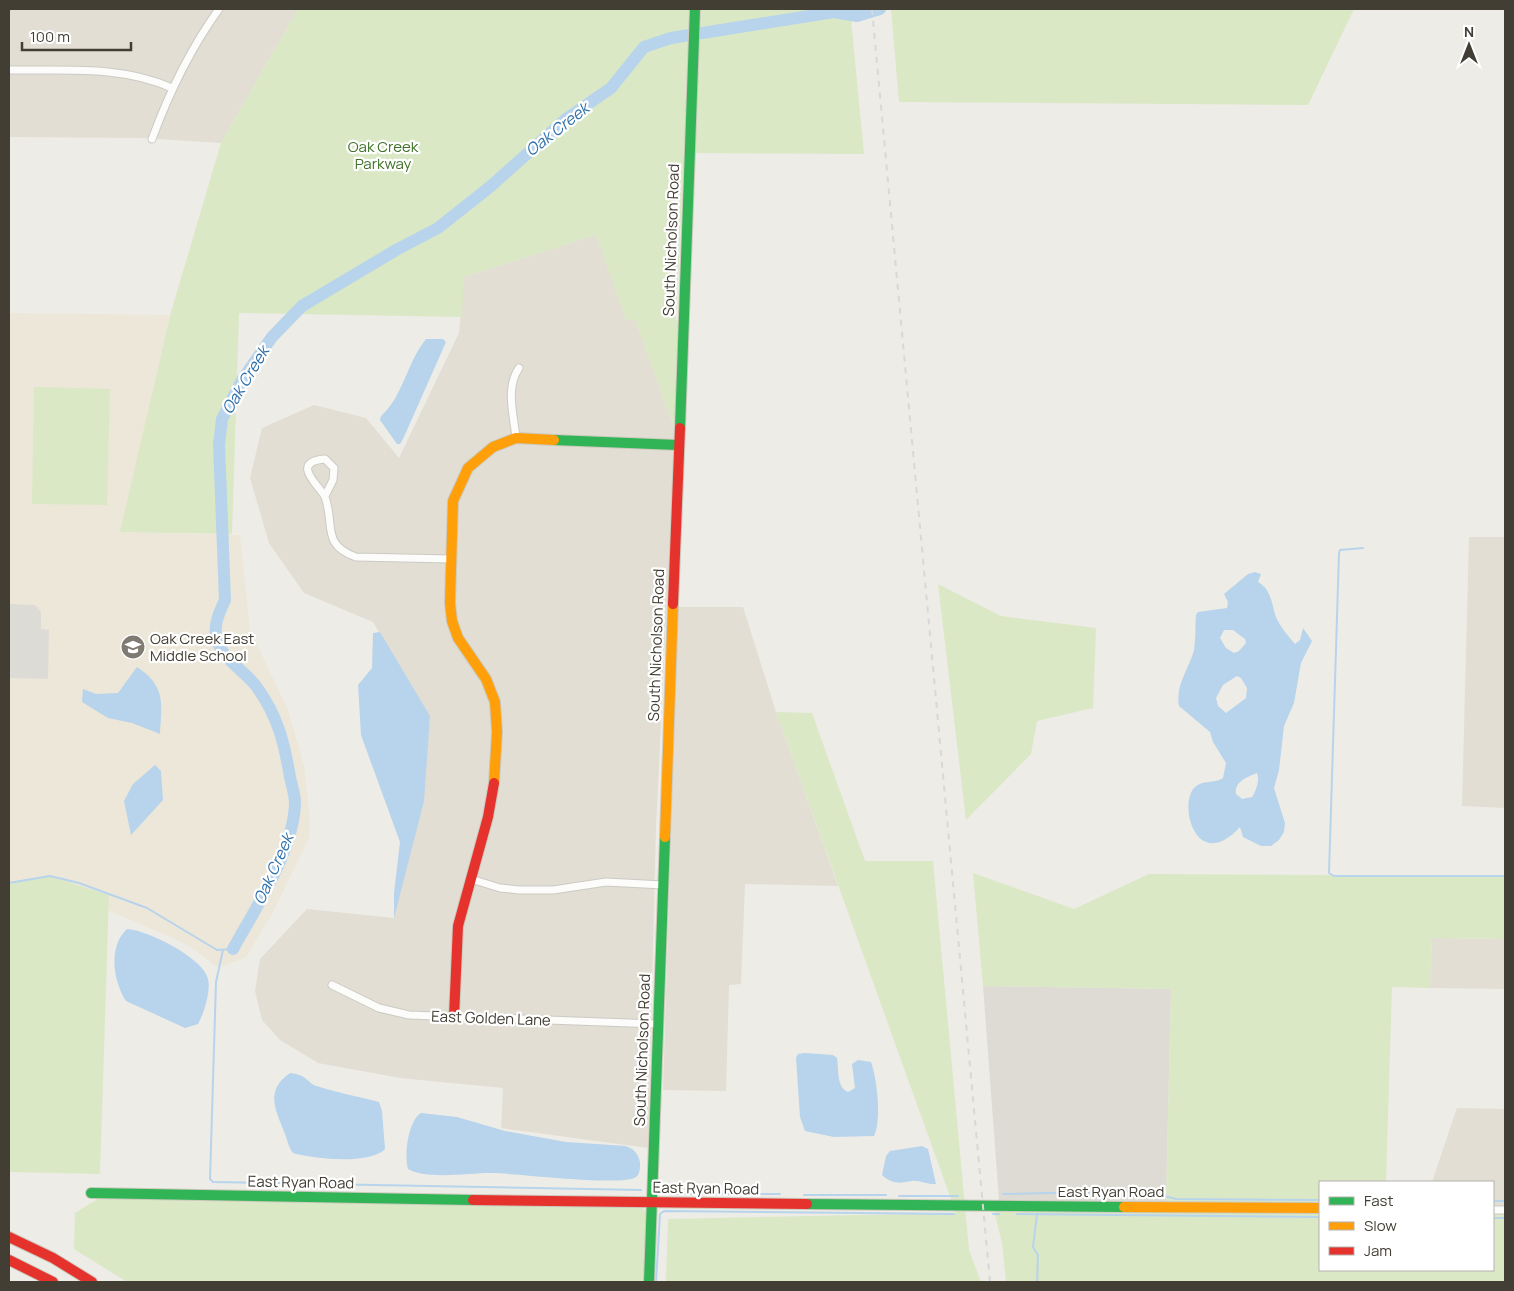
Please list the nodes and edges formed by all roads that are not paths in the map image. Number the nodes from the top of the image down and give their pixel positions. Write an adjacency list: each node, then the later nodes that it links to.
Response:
1 (219, 9): 4 (street)
2 (695, 9): 8 (street, South Nicholson Road)
3 (9, 70): 4 (street)
4 (172, 88): 5 (street)
5 (152, 139)
6 (519, 368): 7 (street)
7 (516, 438): 8 (street); 10 (street)
8 (678, 445): 12 (street, South Nicholson Road)
9 (324, 496): 9 (street); 10 (street)
10 (451, 559): 11 (street)
11 (471, 879): 12 (street); 14 (street)
12 (663, 885): 15 (street, South Nicholson Road)
13 (332, 985): 14 (street, East Golden Lane)
14 (454, 1017): 15 (street, East Golden Lane)
15 (657, 1024): 17 (street, South Nicholson Road)
16 (91, 1193): 17 (street, East Ryan Road)
17 (652, 1203): 18 (street, East Ryan Road); 23 (street, South Nicholson Road)
18 (1319, 1208)
19 (9, 1237): 22 (street)
20 (9, 1260): 21 (street)
21 (53, 1282)
22 (92, 1282)
23 (649, 1282)

